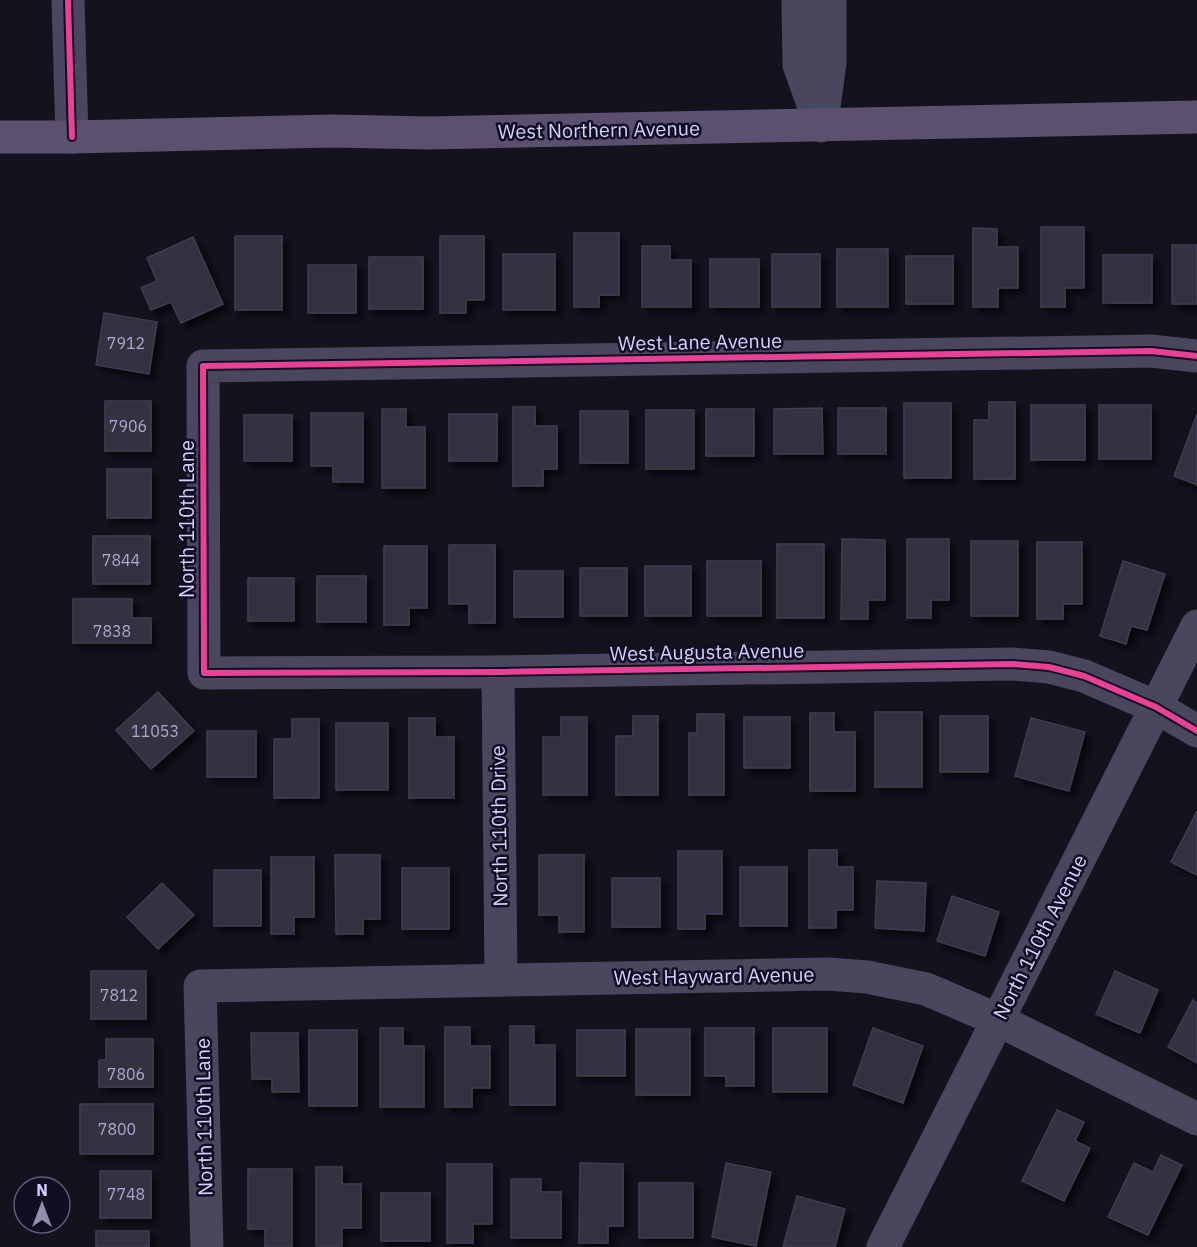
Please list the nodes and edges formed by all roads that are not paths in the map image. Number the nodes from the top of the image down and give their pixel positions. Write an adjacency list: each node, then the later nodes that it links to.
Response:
1 (68, 0): 7 (street)
2 (798, 0): 5 (street)
3 (830, 0): 5 (street)
4 (1197, 117): 5 (main road, West Northern Avenue)
5 (821, 126): 7 (main road, West Northern Avenue)
6 (0, 137): 7 (main road, West Northern Avenue)
7 (72, 137)
8 (1197, 356): 9 (street, West Lane Avenue)
9 (203, 366): 12 (street, North 110th Lane)
10 (1197, 626): 13 (street, North 110th Avenue)
11 (498, 672): 12 (street, West Augusta Avenue); 13 (street, West Augusta Avenue); 15 (street, North 110th Drive)
12 (204, 673)
13 (1156, 707): 14 (street, West Augusta Avenue); 17 (street, North 110th Avenue)
14 (1197, 731)
15 (501, 980): 16 (street, West Hayward Avenue); 17 (street, West Hayward Avenue)
16 (201, 986): 19 (street, North 110th Lane)
17 (998, 1020): 18 (street, West Hayward Avenue); 20 (street, North 110th Avenue)
18 (1197, 1119)
19 (207, 1247)
20 (883, 1247)

